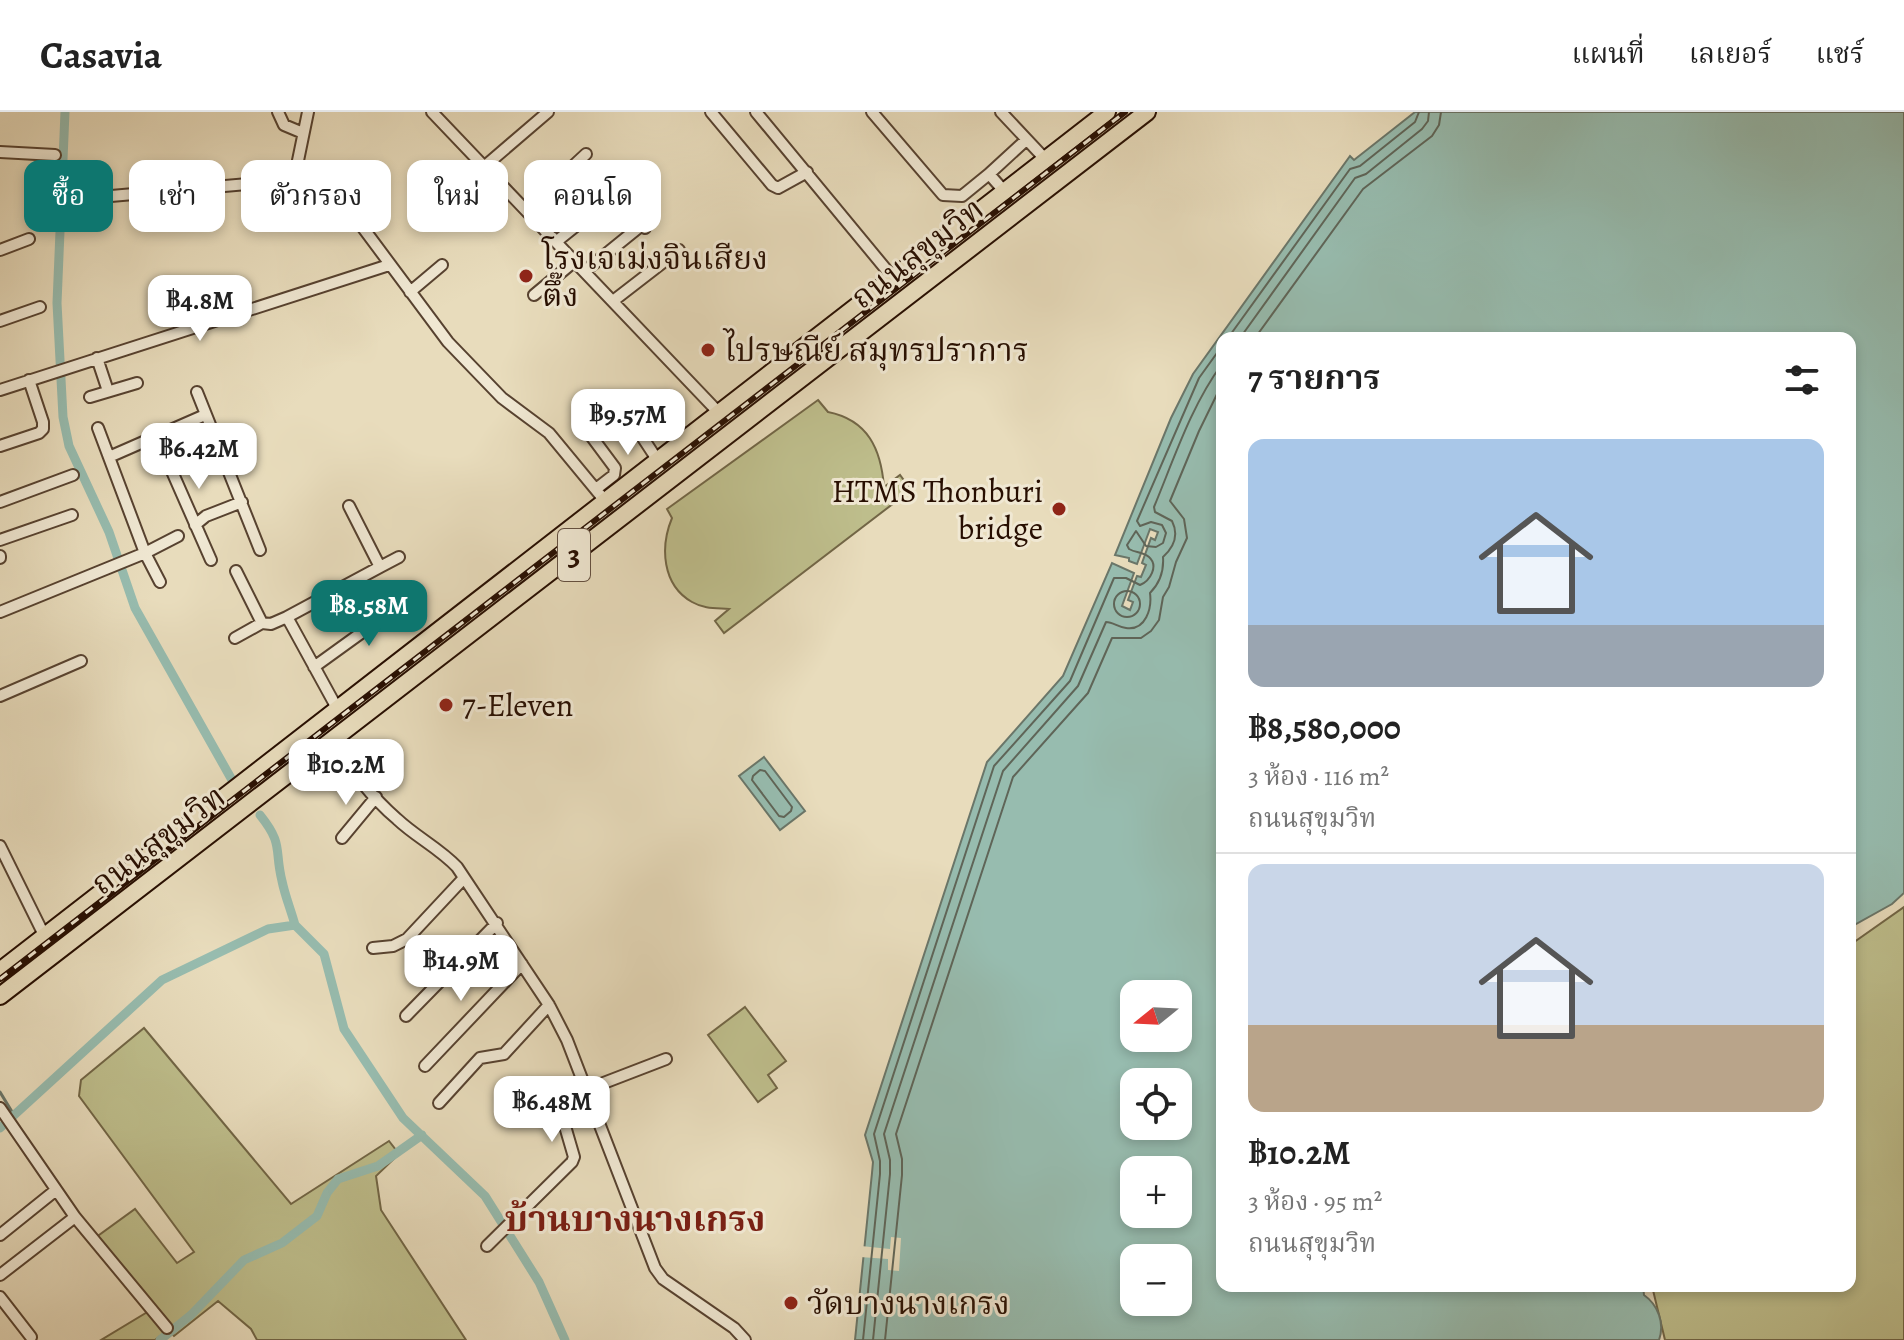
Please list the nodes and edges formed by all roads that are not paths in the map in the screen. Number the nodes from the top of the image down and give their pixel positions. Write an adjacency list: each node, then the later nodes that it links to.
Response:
1 (278, 112): 11 (street)
2 (308, 112): 11 (street)
3 (432, 112): 17 (street)
4 (548, 112): 18 (street)
5 (711, 112): 21 (street)
6 (756, 112): 21 (street)
7 (872, 112): 22 (street)
8 (1001, 112): 12 (street)
9 (1107, 112): 20 (highway, ถนนสุขุมวิท / 3)
10 (1147, 112): 34 (highway, ถนนสุขุมวิท / 3)
11 (303, 133): 16 (street)
12 (1026, 140): 20 (street); 22 (street)
13 (0, 152): 15 (street)
14 (586, 154): 19 (street)
15 (55, 155)
16 (298, 160)
17 (479, 160)
18 (492, 160)
19 (580, 160)
20 (1046, 160): 25 (highway, ถนนสุขุมวิท / 3)
21 (807, 172): 42 (street)
22 (989, 174): 25 (street)
23 (241, 185): 26 (street)
24 (508, 190): 27 (street)
25 (1004, 191): 30 (highway, ถนนสุขุมวิท / 3)
26 (113, 196)
27 (524, 206)
28 (366, 232): 38 (street)
29 (549, 232): 32 (street)
30 (948, 234): 33 (highway, ถนนสุขุมวิท / 3); 34 (highway)
31 (29, 239): 35 (street)
32 (557, 241): 37 (street); 41 (street)
33 (934, 245): 40 (highway); 42 (highway, ถนนสุขุมวิท / 3)
34 (972, 246): 40 (highway, ถนนสุขุมวิท / 3)
35 (0, 250)
36 (679, 250): 45 (street)
37 (576, 260): 41 (street); 44 (street)
38 (389, 265): 43 (street); 48 (street)
39 (442, 265): 43 (street)
40 (943, 269): 89 (highway, ถนนสุขุมวิท / 3)
41 (585, 271): 45 (street)
42 (894, 279): 56 (highway, ถนนสุขุมวิท / 3)
43 (410, 292): 65 (street)
44 (534, 295)
45 (613, 301): 56 (street)
46 (40, 307): 47 (street)
47 (0, 321)
48 (97, 358): 49 (street); 52 (street)
49 (29, 380): 51 (street); 61 (street)
50 (137, 383): 52 (street)
51 (0, 390)
52 (108, 391): 54 (street)
53 (197, 392): 57 (street)
54 (90, 397)
55 (618, 400): 63 (street)
56 (720, 414): 63 (highway, ถนนสุขุมวิท / 3)
57 (205, 415): 60 (street); 67 (street)
58 (580, 421): 65 (street)
59 (98, 428): 62 (street)
60 (156, 435): 62 (street); 70 (street)
61 (0, 446)
62 (109, 457): 74 (street)
63 (658, 461): 65 (highway, ถนนสุขุมวิท / 3)
64 (73, 475): 66 (street)
65 (601, 495): 88 (highway, ถนนสุขุมวิท / 3)
66 (0, 502)
67 (242, 502): 70 (street); 73 (street)
68 (349, 506): 77 (street)
69 (72, 515): 72 (street)
70 (195, 525): 76 (street)
71 (178, 536): 74 (street)
72 (0, 540)
73 (260, 550)
74 (145, 553): 79 (street); 81 (street)
75 (399, 557): 77 (street)
76 (211, 560)
77 (380, 567): 82 (street)
78 (236, 571): 83 (street)
79 (160, 582)
80 (404, 602): 86 (street)
81 (0, 612)
82 (287, 617): 83 (street); 86 (street)
83 (262, 623): 84 (street)
84 (235, 638)
85 (81, 661): 87 (street)
86 (314, 667): 88 (street)
87 (0, 696)
88 (338, 710): 95 (highway, ถนนสุขุมวิท / 3)
89 (331, 741): 90 (street); 99 (highway, ถนนสุขุมวิท / 3)
90 (376, 797): 91 (street); 93 (street)
91 (342, 838)
92 (0, 846): 95 (street)
93 (464, 878): 94 (street); 96 (street)
94 (497, 923): 97 (street); 101 (street)
95 (45, 937): 98 (highway, ถนนสุขุมวิท / 3)
96 (373, 948)
97 (522, 964): 100 (street); 103 (street)
98 (0, 971)
99 (0, 996)
100 (549, 1005): 104 (street); 105 (street)
101 (406, 1016)
102 (666, 1059): 104 (street)
103 (425, 1066)
104 (590, 1094): 110 (street); 115 (street)
105 (439, 1103)
106 (0, 1108): 107 (street)
107 (56, 1190): 108 (street); 109 (street)
108 (75, 1217): 111 (street); 113 (street)
109 (0, 1235)
110 (489, 1244)
111 (0, 1275)
112 (0, 1297): 114 (street)
113 (167, 1328)
114 (31, 1337)
115 (745, 1340)

